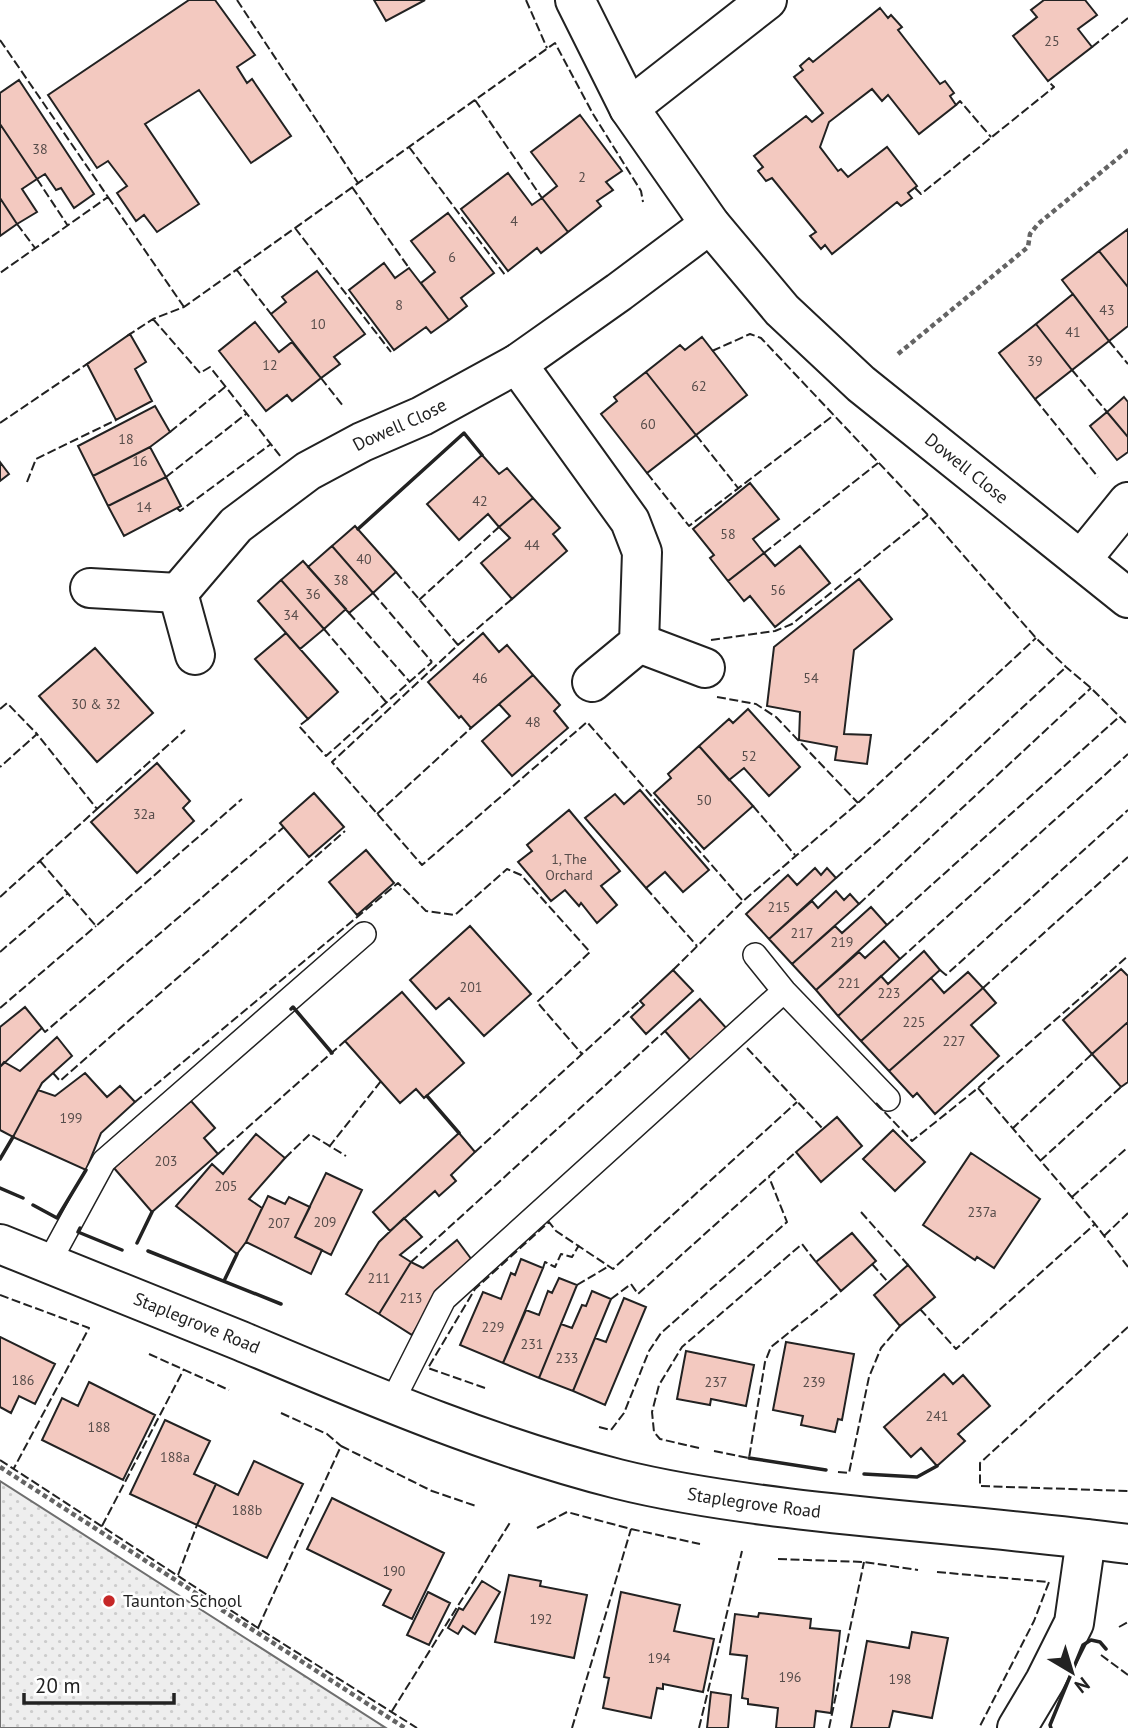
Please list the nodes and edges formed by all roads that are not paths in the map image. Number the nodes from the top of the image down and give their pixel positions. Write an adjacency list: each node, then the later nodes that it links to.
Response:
1 (575, 0): 3 (street, Dowell Close)
2 (767, 0): 3 (street)
3 (629, 108): 4 (street, Dowell Close)
4 (710, 224): 5 (street, Dowell Close); 7 (street, Dowell Close)
5 (517, 364): 9 (street, Dowell Close); 11 (street)
6 (1128, 502): 7 (street)
7 (1081, 560): 10 (street, Dowell Close)
8 (90, 588): 9 (street)
9 (178, 593): 12 (street)
10 (1128, 598)
11 (639, 643): 13 (street); 14 (street)
12 (195, 655)
13 (705, 668)
14 (592, 682)
15 (364, 934): 20 (lane)
16 (755, 955): 17 (lane)
17 (784, 991): 18 (lane); 21 (lane)
18 (888, 1099)
19 (0, 1244): 20 (street, Staplegrove Road)
20 (48, 1264): 21 (street, Staplegrove Road)
21 (391, 1404): 22 (street, Staplegrove Road)
22 (1086, 1539): 23 (street, Staplegrove Road); 24 (street)
23 (1128, 1544)
24 (1017, 1728)

